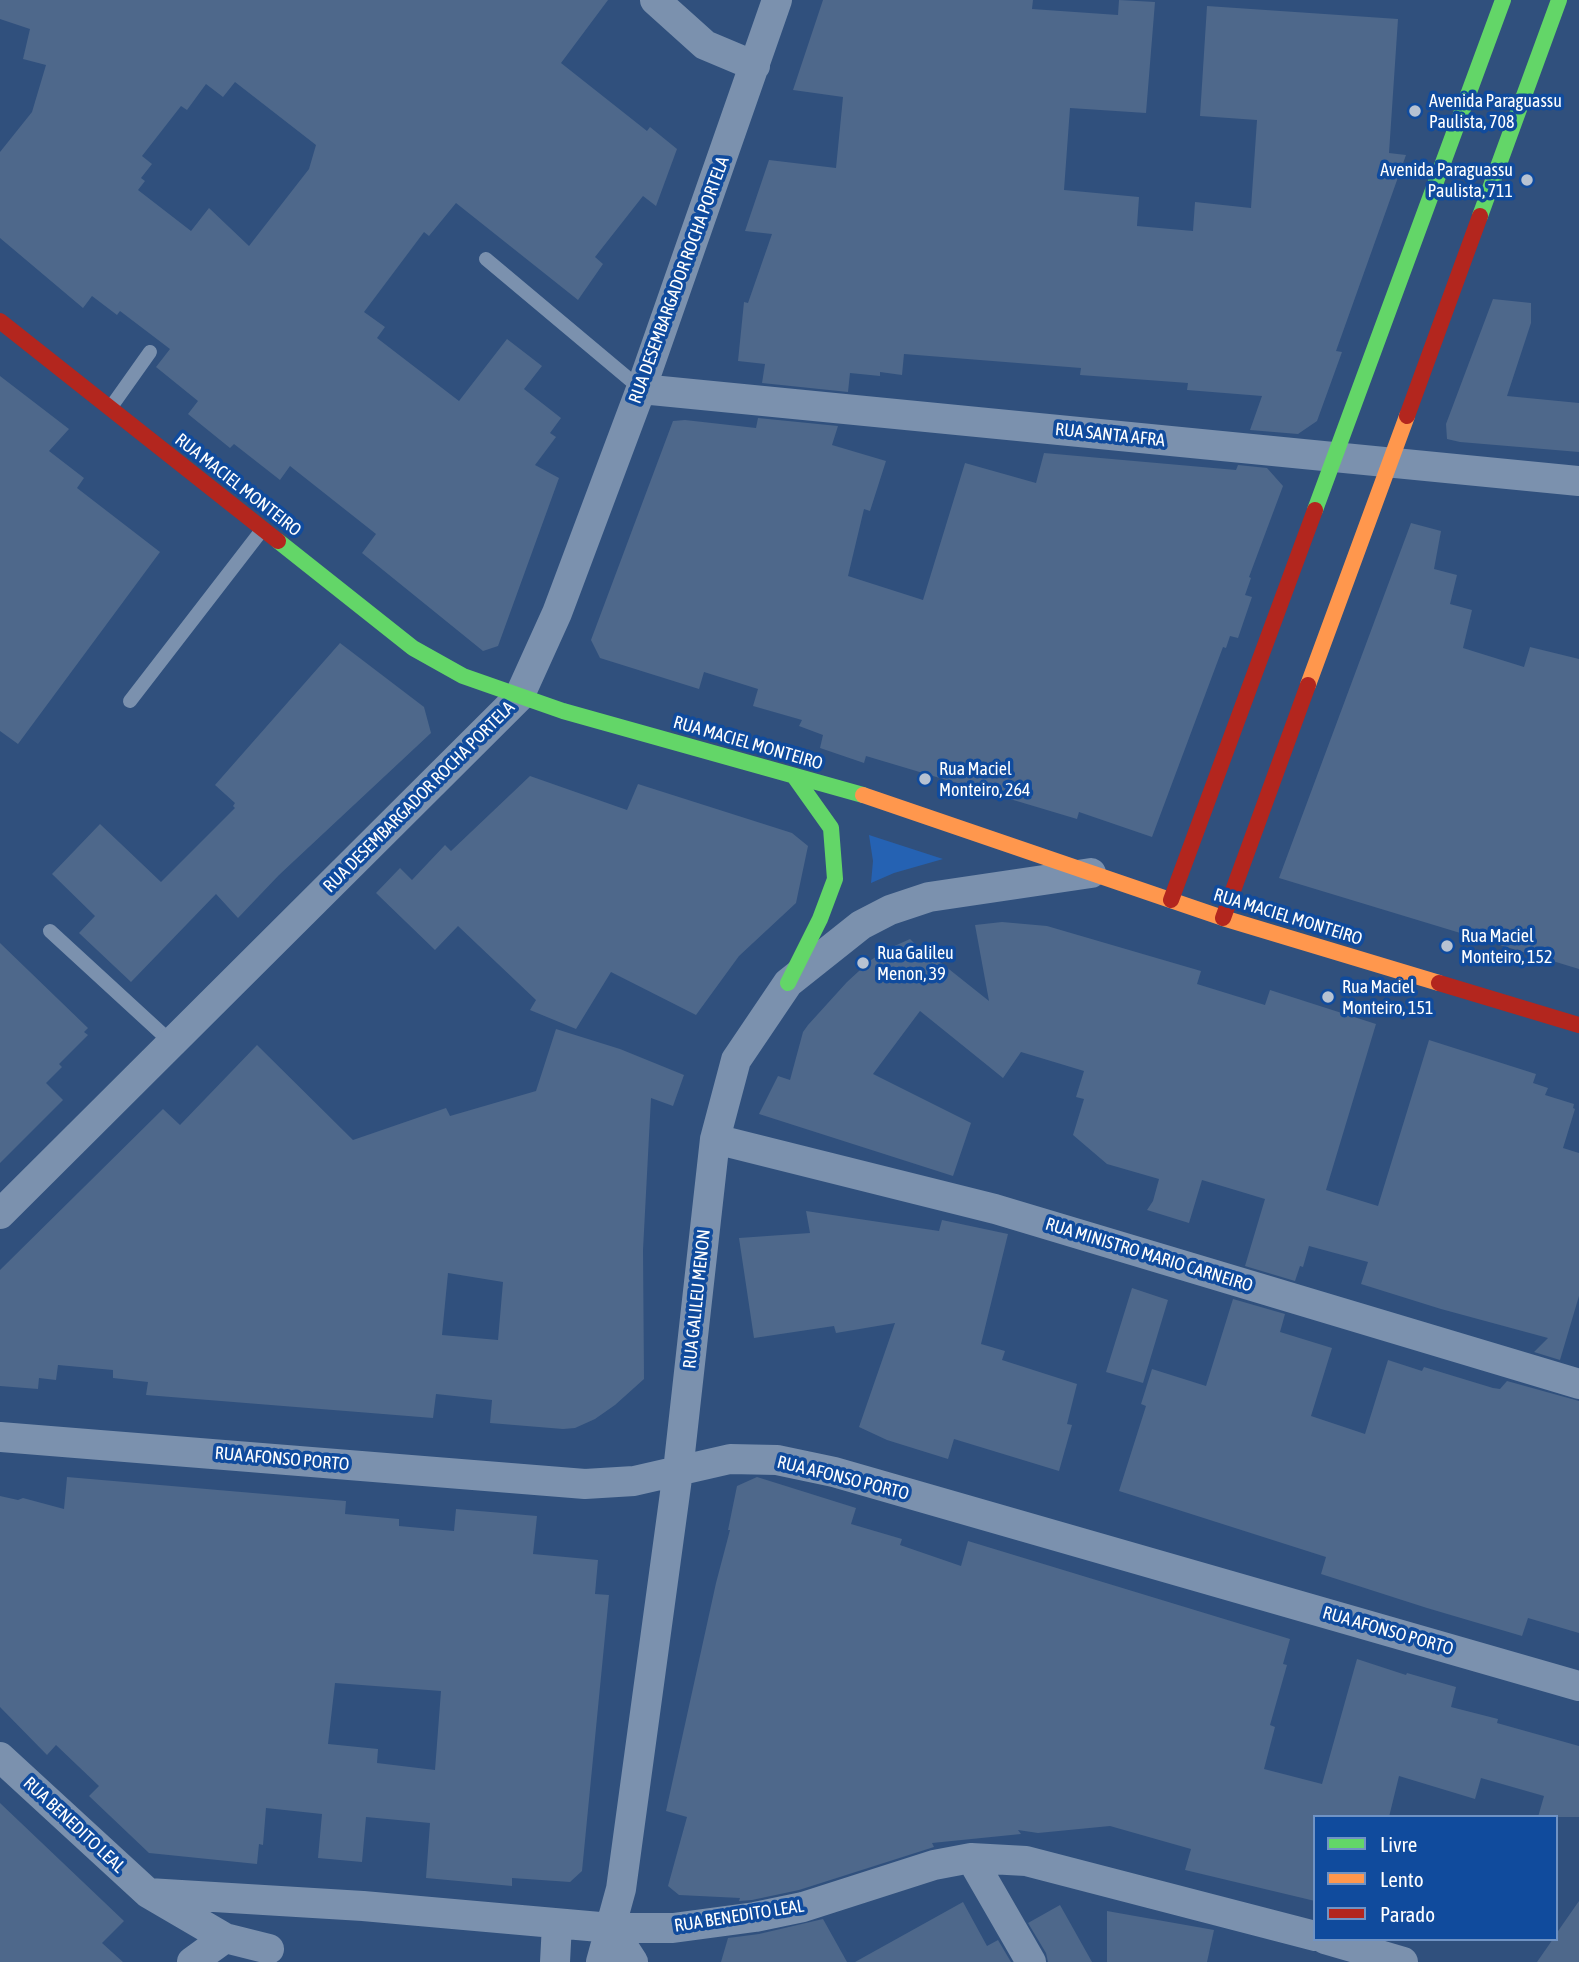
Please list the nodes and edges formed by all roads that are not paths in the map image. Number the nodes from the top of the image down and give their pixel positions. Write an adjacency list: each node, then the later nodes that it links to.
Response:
1 (655, 0): 5 (street)
2 (778, 0): 5 (street, RUA DESEMBARGADOR ROCHA PORTELA)
3 (1503, 0): 11 (main road)
4 (1559, 0): 12 (main road)
5 (755, 66): 9 (street, RUA DESEMBARGADOR ROCHA PORTELA)
6 (486, 259): 9 (lane)
7 (0, 321): 10 (main road, RUA MACIEL MONTEIRO)
8 (150, 352): 10 (lane)
9 (640, 389): 11 (street, RUA SANTA AFRA); 15 (street, RUA DESEMBARGADOR ROCHA PORTELA)
10 (110, 408): 14 (main road, RUA MACIEL MONTEIRO)
11 (1335, 456): 12 (street, RUA SANTA AFRA); 19 (main road)
12 (1391, 462): 13 (street, RUA SANTA AFRA); 20 (main road)
13 (1579, 481)
14 (263, 529): 15 (main road, RUA MACIEL MONTEIRO); 16 (lane)
15 (519, 697): 17 (main road, RUA MACIEL MONTEIRO); 24 (street, RUA DESEMBARGADOR ROCHA PORTELA)
16 (131, 701)
17 (794, 776): 18 (main road, RUA MACIEL MONTEIRO); 22 (main road)
18 (1095, 873): 19 (main road, RUA MACIEL MONTEIRO); 22 (street, RUA GALILEU MENON)
19 (1171, 900): 20 (main road, RUA MACIEL MONTEIRO)
20 (1223, 918): 23 (main road, RUA MACIEL MONTEIRO)
21 (50, 931): 24 (lane)
22 (788, 983): 25 (street, RUA GALILEU MENON)
23 (1579, 1025)
24 (172, 1043): 26 (street, RUA DESEMBARGADOR ROCHA PORTELA)
25 (715, 1139): 27 (street, RUA MINISTRO MARIO CARNEIRO); 29 (street, RUA GALILEU MENON)
26 (0, 1214)
27 (1579, 1384)
28 (0, 1437): 29 (street, RUA AFONSO PORTO)
29 (678, 1471): 30 (street, RUA AFONSO PORTO); 36 (street, RUA GALILEU MENON)
30 (1579, 1686)
31 (0, 1757): 33 (street, RUA BENEDITO LEAL)
32 (971, 1857): 36 (street, RUA BENEDITO LEAL); 37 (street, RUA BENEDITO LEAL); 45 (street)
33 (148, 1893): 34 (street, RUA BENEDITO LEAL); 38 (street, RUA BENEDITO LEAL)
34 (271, 1900): 35 (street, RUA BENEDITO LEAL); 40 (street)
35 (557, 1924): 36 (street, RUA BENEDITO LEAL); 42 (street)
36 (611, 1928): 43 (street, RUA GALILEU MENON); 44 (street)
37 (1313, 1936)
38 (225, 1938): 40 (street, RUA BENEDITO LEAL); 41 (street)
39 (1332, 1941): 46 (street)
40 (268, 1955)
41 (192, 1962)
42 (555, 1962)
43 (601, 1962)
44 (633, 1962)
45 (1031, 1962)
46 (1403, 1962)

